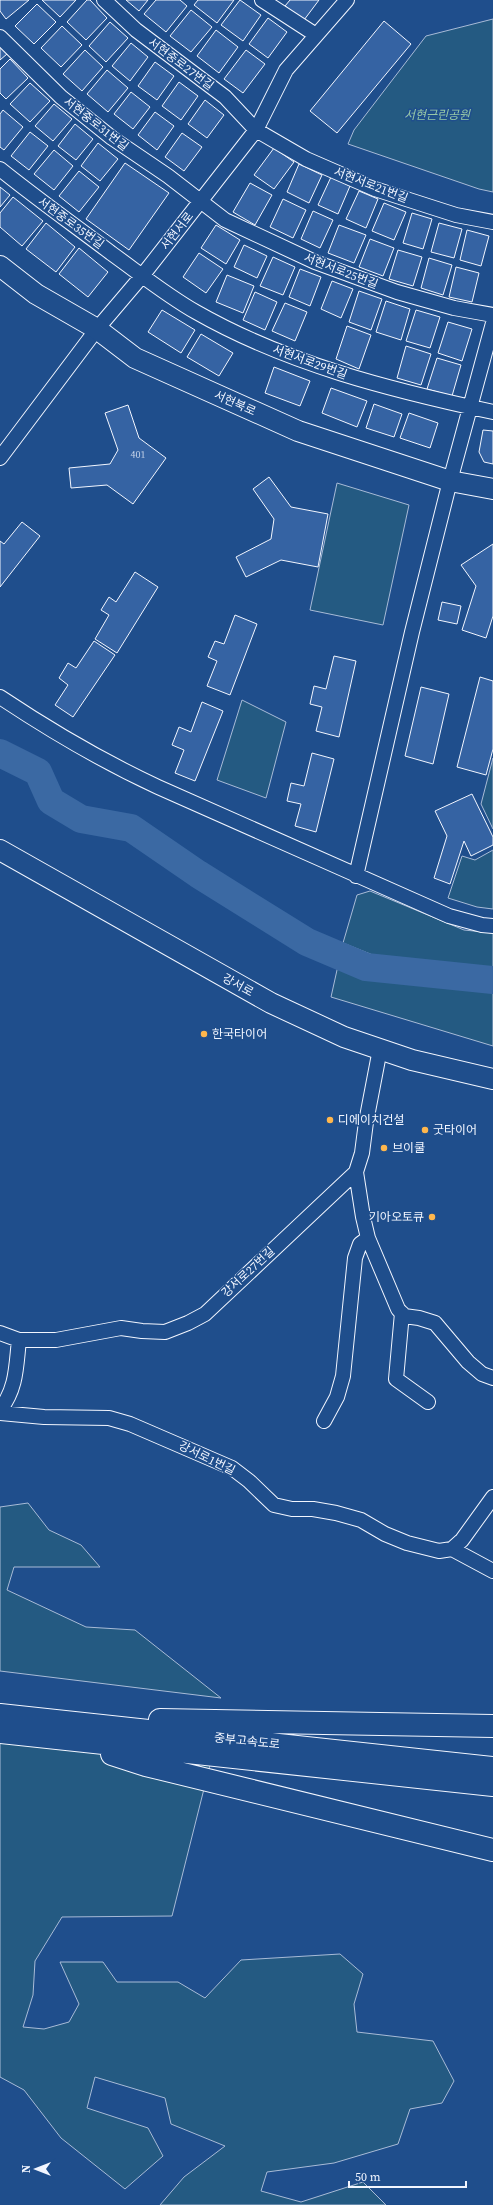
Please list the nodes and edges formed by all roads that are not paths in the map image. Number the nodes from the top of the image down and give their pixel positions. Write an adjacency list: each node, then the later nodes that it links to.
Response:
1 (104, 0): 6 (street, 서현중로27번길)
2 (262, 0): 4 (street)
3 (347, 0): 4 (street, 서현서로)
4 (316, 35): 6 (street, 서현서로)
5 (0, 37): 8 (street, 서현중로31번길)
6 (256, 130): 8 (street, 서현서로); 9 (street, 서현서로21번길)
7 (0, 169): 11 (street, 서현중로35번길)
8 (200, 200): 11 (street, 서현서로); 12 (street, 서현서로25번길)
9 (493, 222)
10 (0, 266): 14 (street, 서현북로)
11 (142, 276): 14 (street, 서현서로); 15 (street, 서현서로29번길)
12 (493, 315)
13 (493, 322): 15 (street)
14 (97, 330): 17 (street, 서현서로); 18 (street, 서현북로)
15 (470, 407): 16 (street, 서현서로29번길); 18 (street)
16 (493, 412)
17 (0, 458)
18 (450, 481): 19 (street, 서현북로); 22 (street)
19 (493, 489)
20 (0, 697): 22 (street)
21 (0, 850): 24 (street, 강서로)
22 (356, 876): 23 (street)
23 (493, 926)
24 (380, 1050): 25 (street, 강서로); 26 (street, 강서로27번길)
25 (493, 1079)
26 (356, 1172): 27 (street); 30 (street, 강서로27번길)
27 (368, 1238): 28 (street); 34 (street)
28 (402, 1313): 31 (street); 32 (street)
29 (0, 1333): 30 (street, 강서로27번길)
30 (20, 1340): 33 (street)
31 (493, 1378)
32 (428, 1402)
33 (0, 1411): 36 (street, 강서로1번길)
34 (324, 1421)
35 (493, 1497): 36 (street)
36 (452, 1549): 37 (street)
37 (493, 1571)
38 (0, 1715): 40 (highway, 중부고속도로)
39 (493, 1726): 40 (highway)
40 (71, 1731): 41 (highway, 중부고속도로); 42 (highway, 중부고속도로); 43 (highway, 중부고속도로); 44 (highway)
41 (0, 1732)
42 (493, 1768)
43 (493, 1785)
44 (493, 1850)

